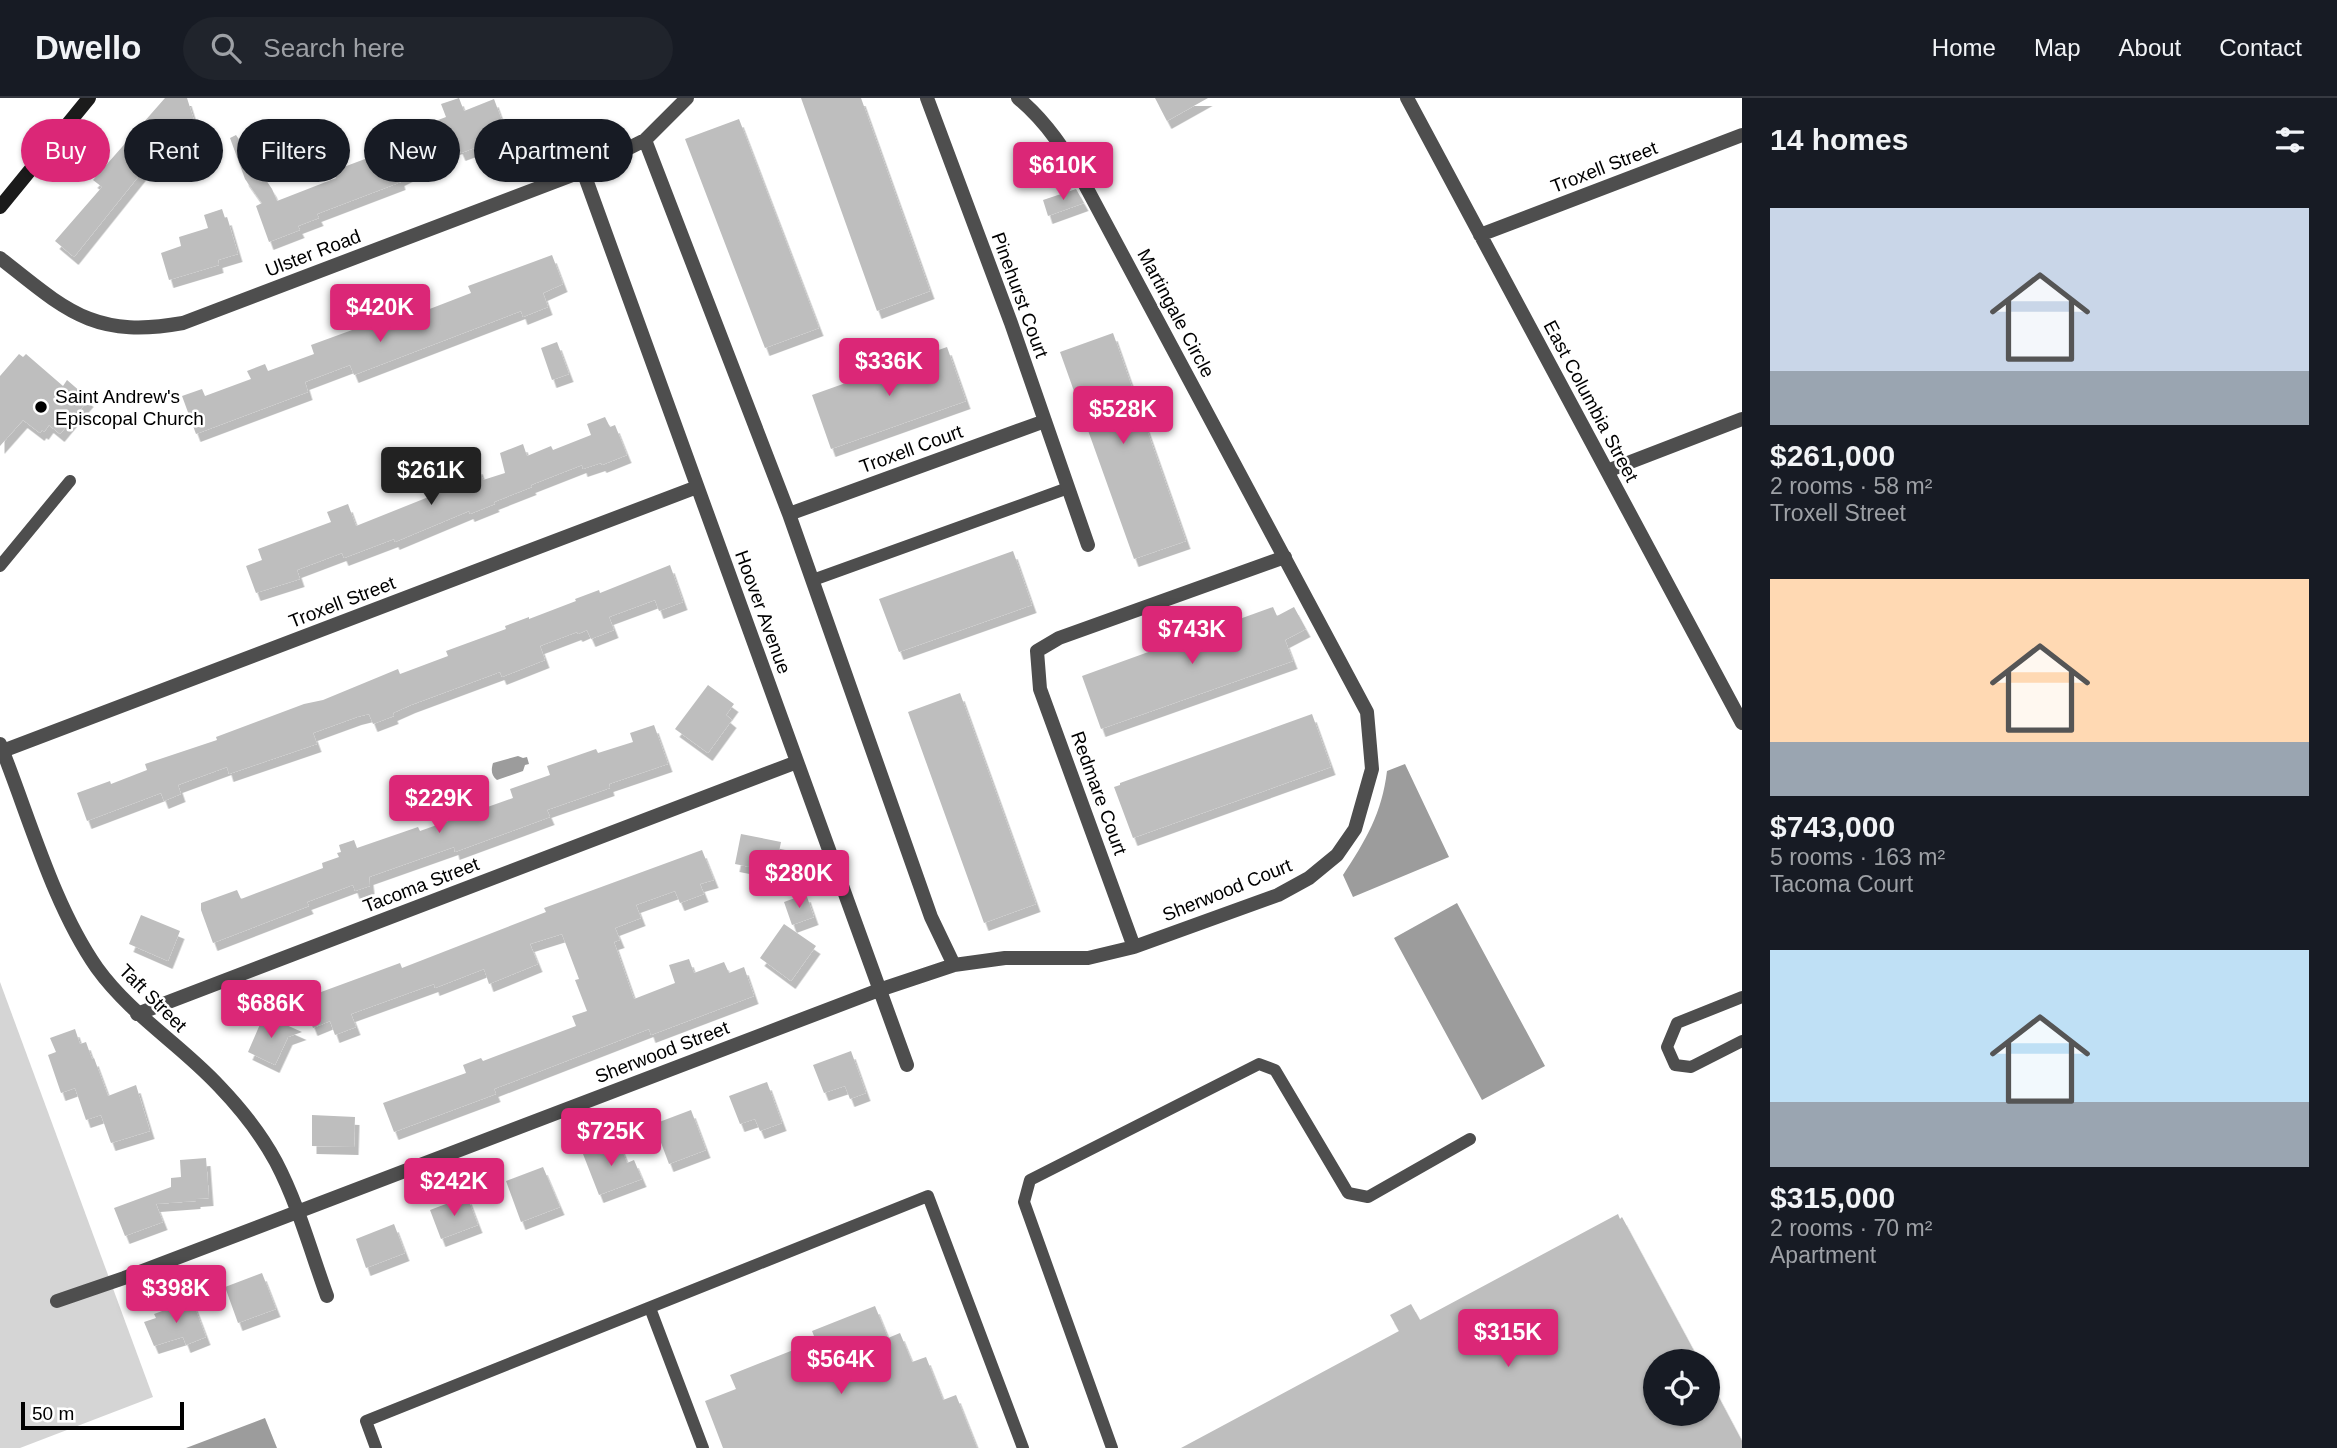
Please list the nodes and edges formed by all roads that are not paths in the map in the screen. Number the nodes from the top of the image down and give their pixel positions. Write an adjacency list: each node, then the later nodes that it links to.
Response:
1 (89, 98): 11 (street)
2 (687, 98): 7 (street)
3 (927, 98): 15 (street, Pinehurst Court)
4 (1018, 98): 22 (street, Martingale Circle)
5 (1407, 98): 12 (street, East Columbia Street)
6 (1742, 135): 12 (street, Troxell Street)
7 (645, 140): 8 (street, Ulster Road); 20 (street)
8 (633, 146)
9 (557, 182): 13 (street, Ulster Road)
10 (587, 182): 18 (street, Hoover Avenue)
11 (2, 202)
12 (1480, 235): 16 (street, East Columbia Street)
13 (0, 258)
14 (1742, 419): 16 (street)
15 (1045, 421): 19 (street, Pinehurst Court); 20 (street, Troxell Court)
16 (1607, 471): 25 (street, East Columbia Street)
17 (71, 481): 23 (lane)
18 (697, 487): 26 (street, Troxell Street); 27 (street, Hoover Avenue)
19 (1068, 488): 21 (street, Pinehurst Court); 24 (lane)
20 (789, 514): 24 (street)
21 (1088, 545)
22 (1285, 557): 28 (street, Sherwood Court); 28 (street, Redmare Court)
23 (0, 566)
24 (813, 580): 29 (street)
25 (1742, 723)
26 (1, 749): 32 (street, Taft Street)
27 (797, 762): 30 (street, Hoover Avenue); 32 (street, Tacoma Street)
28 (1134, 947): 29 (street, Sherwood Street)
29 (954, 965): 30 (street, Sherwood Street)
30 (879, 989): 34 (street, Hoover Avenue); 36 (street, Sherwood Street)
31 (1742, 997): 33 (lane)
32 (137, 1014): 36 (street, Taft Street)
33 (1742, 1041)
34 (907, 1065)
35 (1471, 1139): 43 (lane)
36 (297, 1212): 37 (street, Taft Street); 38 (street, Sherwood Street)
37 (327, 1296)
38 (57, 1301)
39 (650, 1308): 40 (lane); 41 (lane); 42 (lane)
40 (376, 1448)
41 (703, 1448)
42 (1023, 1448)
43 (1112, 1448)

